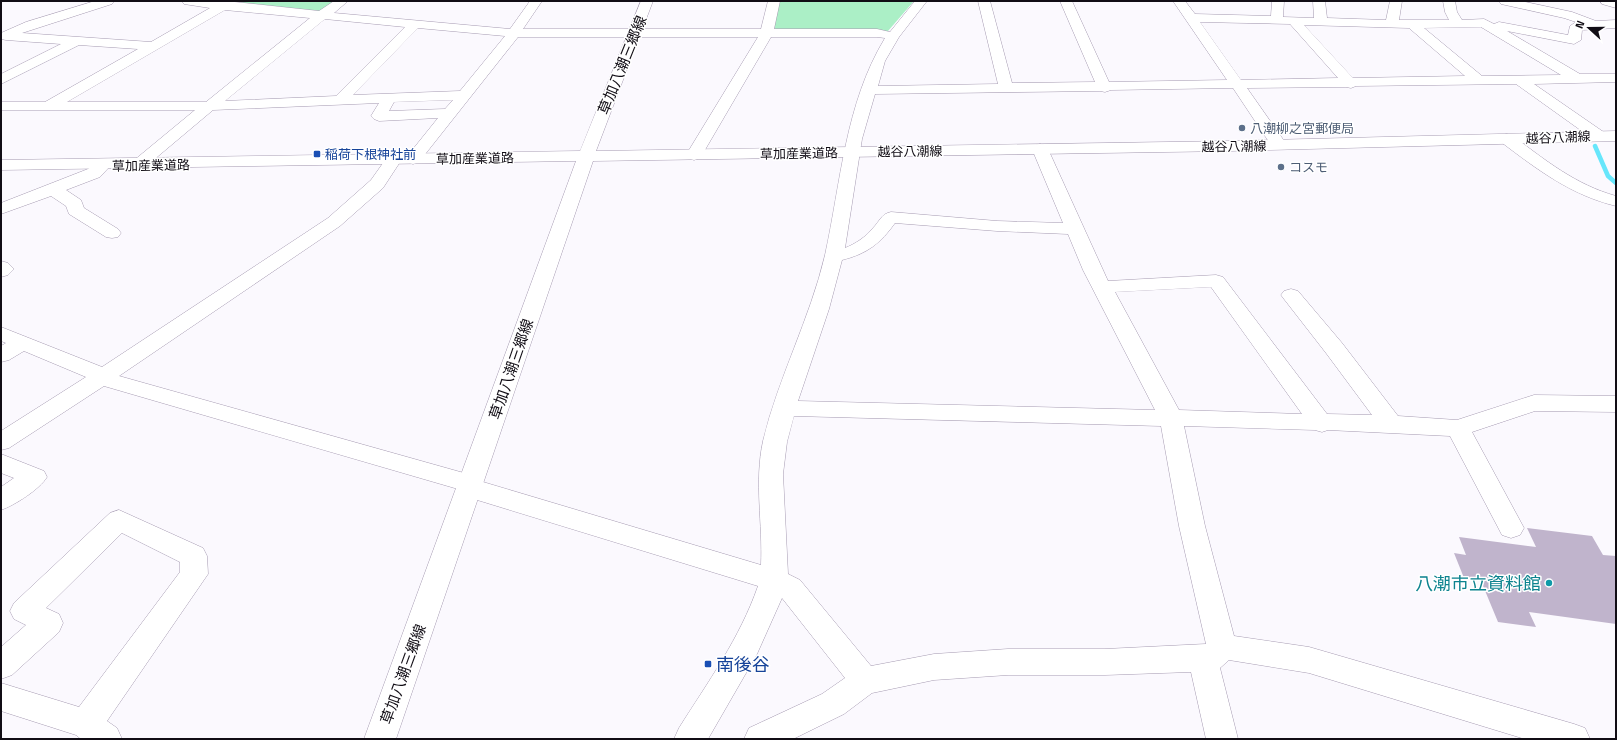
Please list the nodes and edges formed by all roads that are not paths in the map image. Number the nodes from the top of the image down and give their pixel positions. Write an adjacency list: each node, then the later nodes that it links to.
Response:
1 (108, 1): 36 (street)
2 (188, 1): 17 (street)
3 (342, 1): 19 (street)
4 (536, 1): 31 (street)
5 (647, 1): 32 (street, 草加八潮三郷線)
6 (774, 1): 33 (street)
7 (921, 1): 35 (street)
8 (984, 1): 46 (street)
9 (1066, 1): 47 (street)
10 (1179, 1): 20 (street)
11 (1278, 1): 21 (street)
12 (1319, 1): 23 (street)
13 (1396, 1): 25 (street)
14 (1449, 1): 24 (street)
15 (1505, 1): 30 (street)
16 (1606, 1): 18 (street)
17 (228, 3): 19 (street); 38 (street)
18 (1616, 4)
19 (321, 15): 27 (street); 54 (street)
20 (1190, 18): 21 (street); 45 (street)
21 (1277, 20): 22 (street)
22 (1294, 21): 23 (street); 44 (street)
23 (1321, 21): 25 (street)
24 (1457, 22): 26 (street); 28 (street)
25 (1392, 23): 28 (street)
26 (1484, 23): 30 (street); 40 (street)
27 (414, 24): 31 (street); 51 (street)
28 (1412, 24): 42 (street)
29 (1616, 24): 30 (street)
30 (1597, 25): 34 (street)
31 (514, 33): 32 (street); 49 (street)
32 (634, 34): 33 (street); 63 (street, 草加八潮三郷線)
33 (766, 34): 35 (street); 62 (street)
34 (1616, 34)
35 (893, 36): 48 (street)
36 (4, 37): 37 (street)
37 (76, 41): 38 (street); 41 (street)
38 (152, 46): 53 (street)
39 (1616, 78): 40 (street)
40 (1578, 79): 43 (street)
41 (1, 80)
42 (1479, 81): 43 (street); 44 (street)
43 (1521, 81): 56 (street)
44 (1351, 84): 45 (street)
45 (1236, 85): 47 (street); 59 (street)
46 (1006, 88): 47 (street); 48 (street)
47 (1105, 88)
48 (869, 90): 61 (street)
49 (465, 95): 50 (street); 55 (street)
50 (389, 98): 51 (street); 55 (street)
51 (340, 100): 54 (street)
52 (1, 106): 53 (street)
53 (49, 106): 54 (street)
54 (210, 106): 67 (street)
55 (450, 113): 64 (street)
56 (1600, 136): 57 (street, 越谷八潮線); 58 (street, 越谷八潮線)
57 (1616, 136)
58 (1507, 139): 59 (street, 越谷八潮線); 69 (street)
59 (1279, 145): 60 (street, 越谷八潮線)
60 (1040, 149): 61 (street, 越谷八潮線); 71 (street)
61 (852, 152): 62 (street, 草加産業道路); 73 (street)
62 (694, 155): 63 (street, 草加産業道路)
63 (586, 156): 64 (street, 草加産業道路); 90 (street, 草加八潮三郷線)
64 (404, 159): 67 (street, 草加産業道路); 81 (street)
65 (1, 165): 66 (street, 草加産業道路)
66 (103, 165): 67 (street, 草加産業道路); 68 (street)
67 (138, 165)
68 (53, 189): 70 (street); 72 (street)
69 (1616, 201)
70 (1, 209)
71 (1074, 230): 73 (street); 76 (street)
72 (112, 233)
73 (834, 256): 83 (street)
74 (1, 267): 75 (street)
75 (1, 271)
76 (1103, 286): 84 (street); 85 (street)
77 (1291, 295): 86 (street)
78 (1, 333): 79 (street)
79 (23, 342): 80 (street); 81 (street)
80 (1, 355)
81 (102, 377): 88 (street); 90 (street)
82 (1616, 404): 87 (street)
83 (784, 408): 84 (street); 93 (street)
84 (1171, 418): 85 (street); 94 (street)
85 (1322, 424): 86 (street)
86 (1390, 424): 87 (street)
87 (1458, 428): 92 (street)
88 (1, 442)
89 (1, 463): 91 (street)
90 (470, 486): 93 (street); 99 (street, 草加八潮三郷線)
91 (1, 500)
92 (1511, 528)
93 (774, 580): 96 (street); 100 (street)
94 (1212, 651): 96 (street); 102 (street); 103 (street)
95 (1, 666): 98 (street)
96 (865, 682): 101 (street)
97 (1, 697): 98 (street)
98 (96, 731)
99 (380, 739)
100 (690, 739)
101 (760, 739)
102 (1222, 739)
103 (1574, 739)

